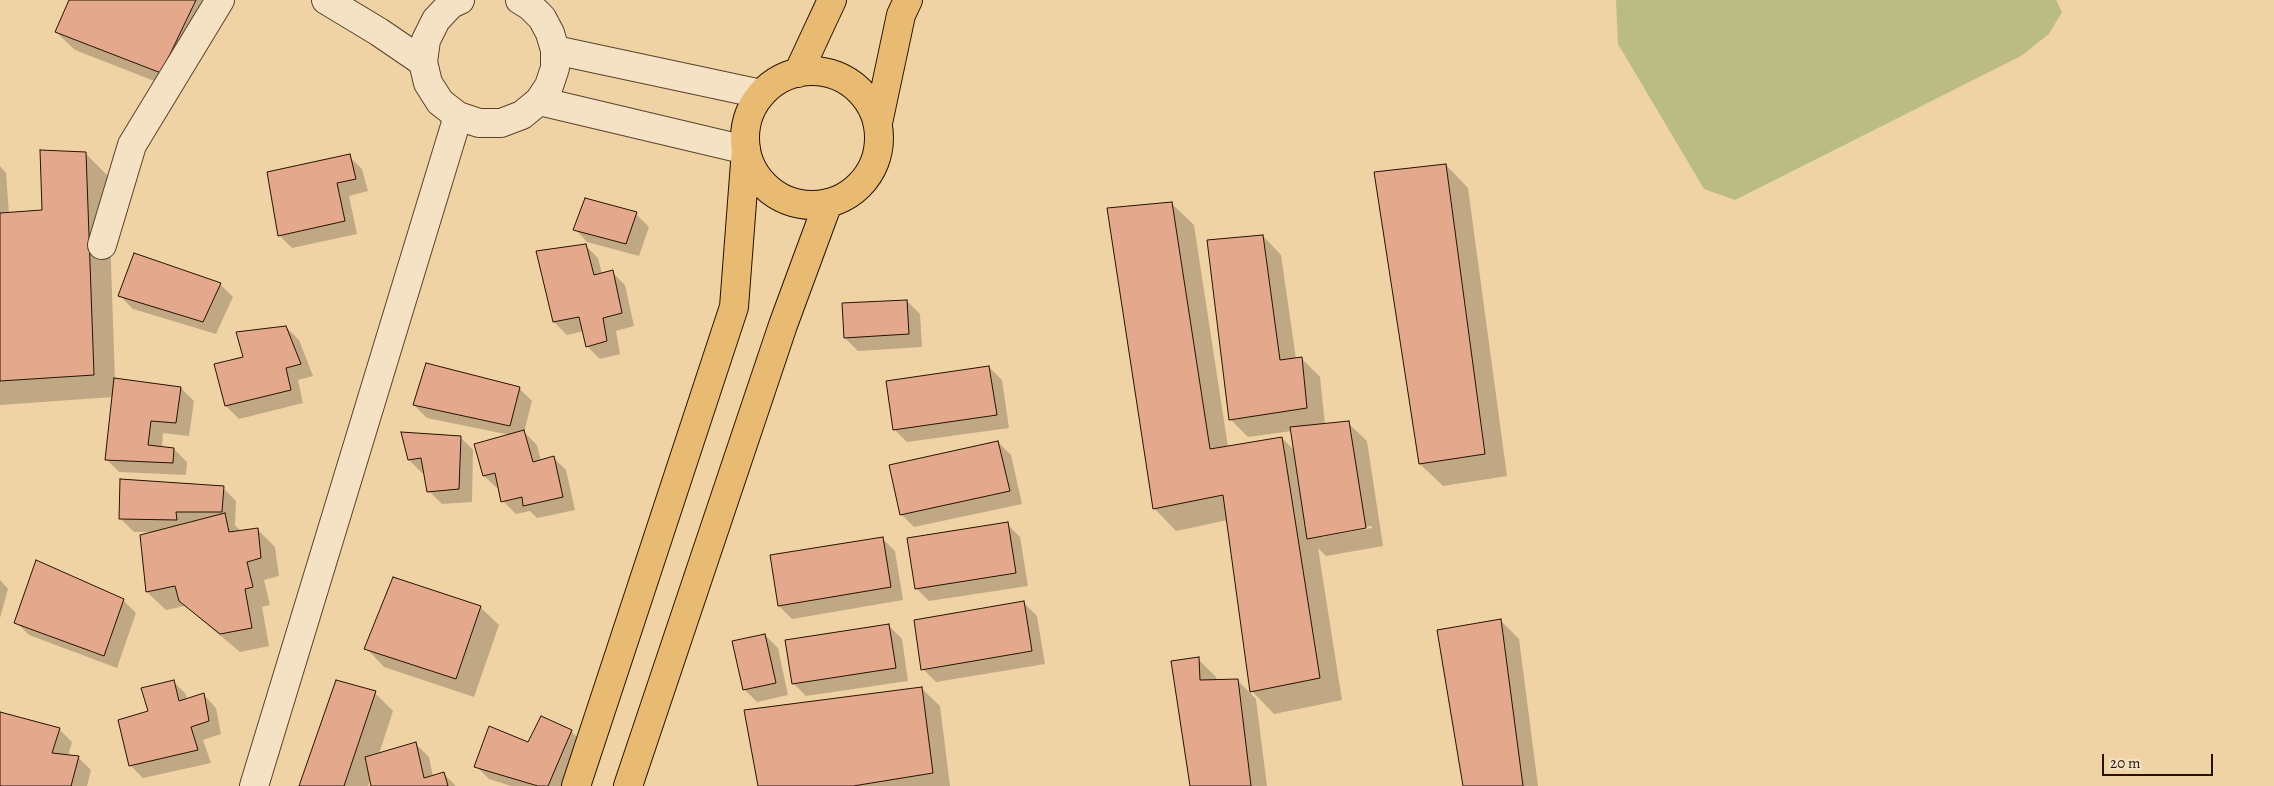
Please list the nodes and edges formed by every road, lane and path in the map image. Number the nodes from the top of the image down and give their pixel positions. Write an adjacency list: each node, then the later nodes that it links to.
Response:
1 (220, 0): 16 (street)
2 (326, 0): 8 (street)
3 (520, 0): 7 (street)
4 (832, 0): 9 (main road)
5 (908, 0): 13 (main road)
6 (450, 1): 8 (street)
7 (555, 50): 10 (street); 11 (street)
8 (423, 62): 12 (street)
9 (798, 73): 10 (main road); 13 (main road)
10 (761, 94): 14 (main road)
11 (539, 101): 12 (street); 14 (street)
12 (458, 116): 17 (street)
13 (878, 123): 15 (main road)
14 (746, 150): 15 (main road); 18 (main road)
15 (828, 203): 19 (main road)
16 (102, 245)
17 (254, 786)
18 (576, 786)
19 (628, 786)

